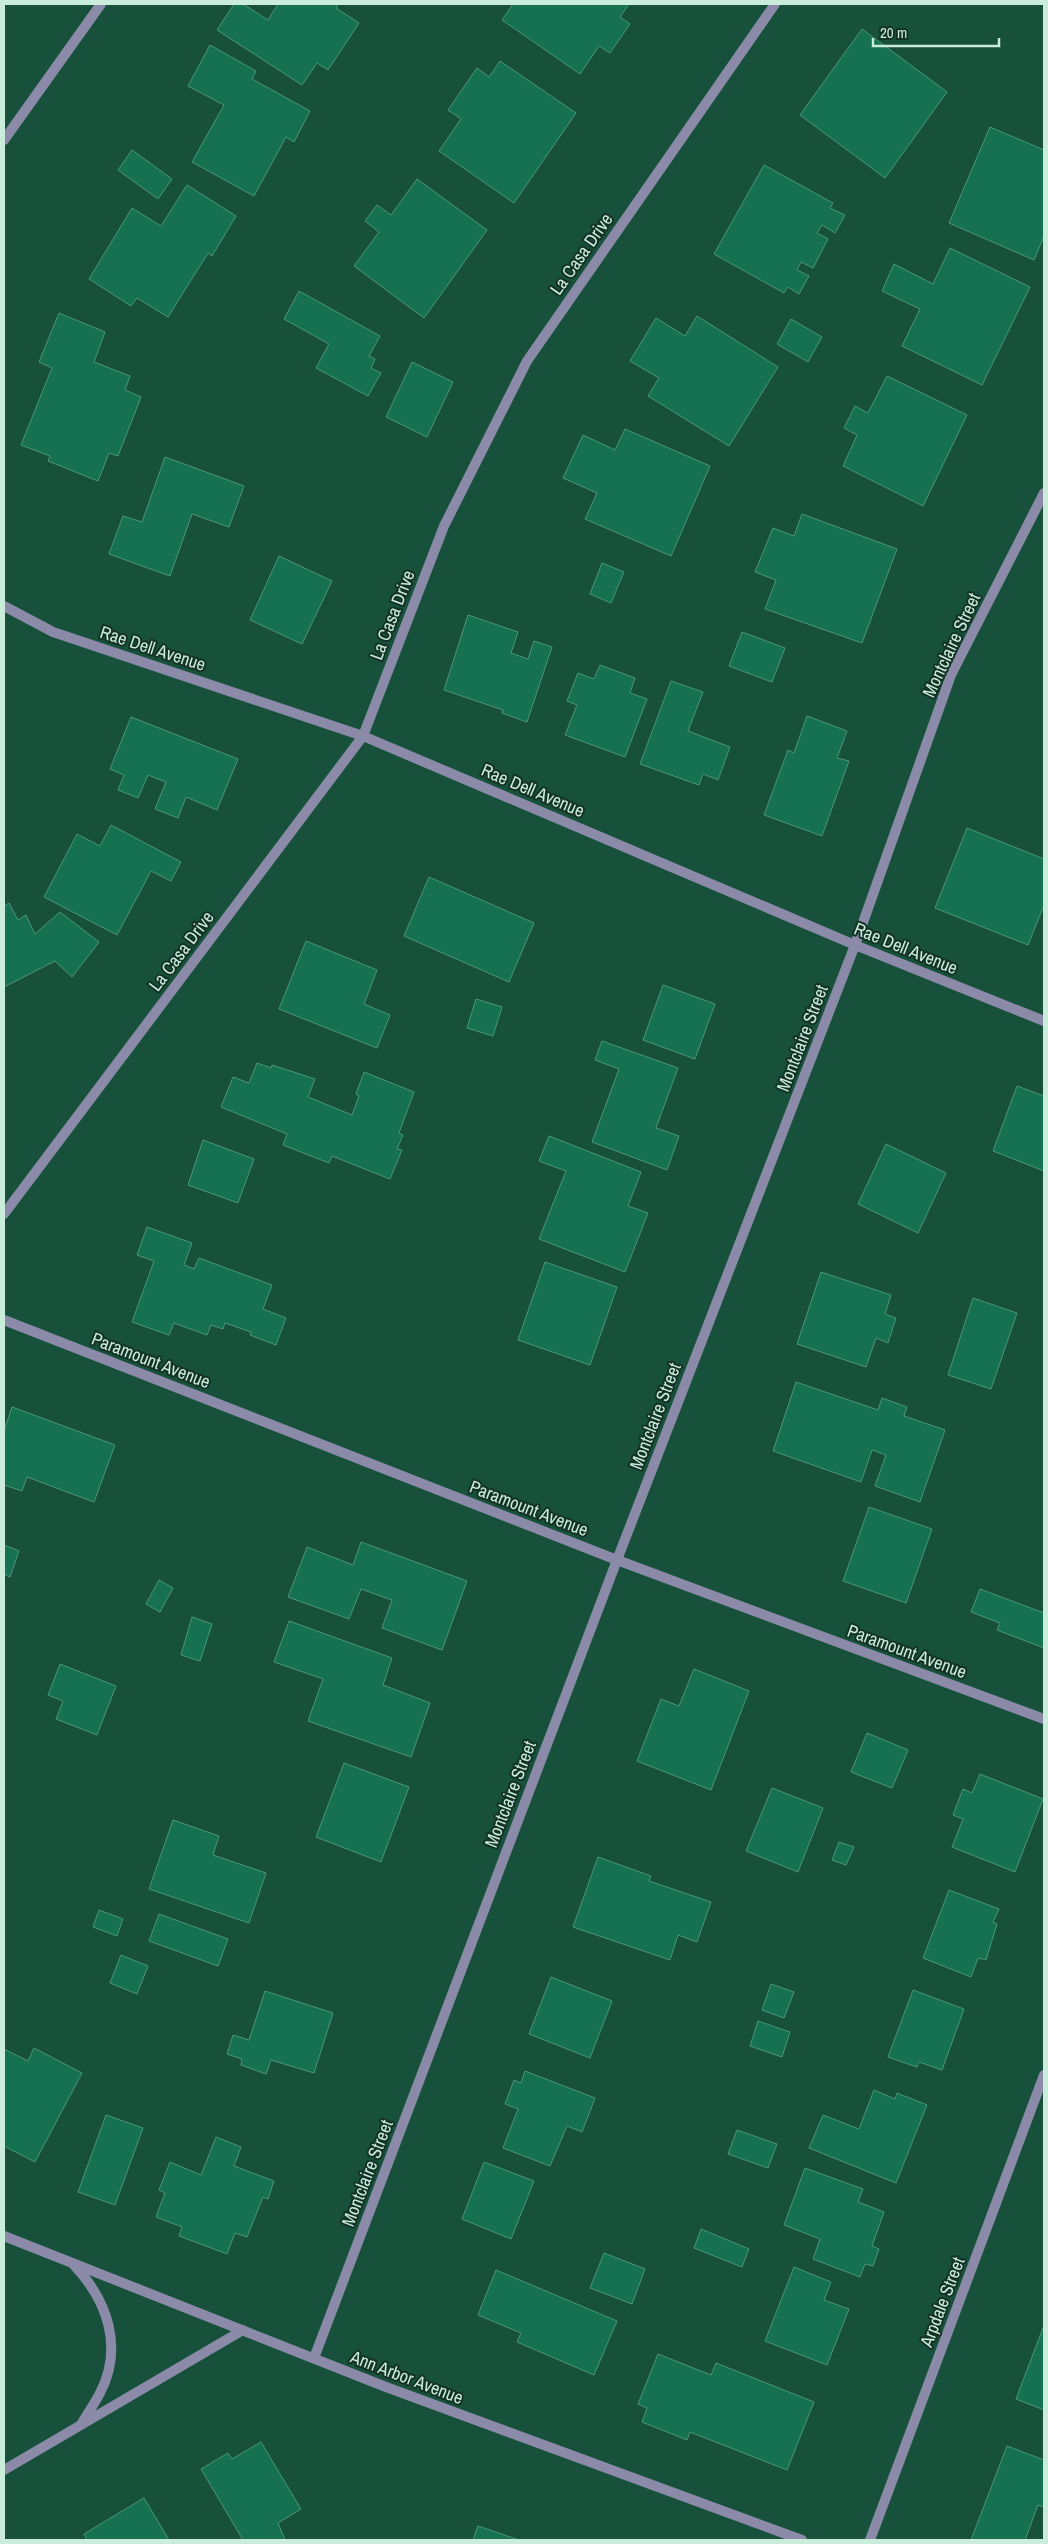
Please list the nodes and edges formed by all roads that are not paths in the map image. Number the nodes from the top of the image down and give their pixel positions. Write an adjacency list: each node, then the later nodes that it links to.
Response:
1 (101, 4): 3 (street)
2 (775, 4): 6 (street, La Casa Drive)
3 (4, 140)
4 (1044, 493): 7 (street, Montclaire Street)
5 (4, 606): 6 (street, Rae Dell Avenue)
6 (363, 736): 7 (street, Rae Dell Avenue); 9 (street, La Casa Drive)
7 (855, 945): 8 (street, Rae Dell Avenue); 11 (street, Montclaire Street)
8 (1044, 1021)
9 (4, 1214)
10 (4, 1320): 11 (street, Paramount Avenue)
11 (617, 1560): 12 (street, Paramount Avenue); 17 (street, Montclaire Street)
12 (1044, 1719)
13 (1044, 2075): 21 (street, Arpdale Street)
14 (4, 2236): 15 (street, Ann Arbor Avenue)
15 (72, 2263): 16 (street, Ann Arbor Avenue); 18 (street)
16 (243, 2330): 17 (street, Ann Arbor Avenue); 18 (street)
17 (314, 2358): 20 (street, Ann Arbor Avenue)
18 (80, 2426): 19 (street)
19 (4, 2470)
20 (802, 2540)
21 (870, 2540)

